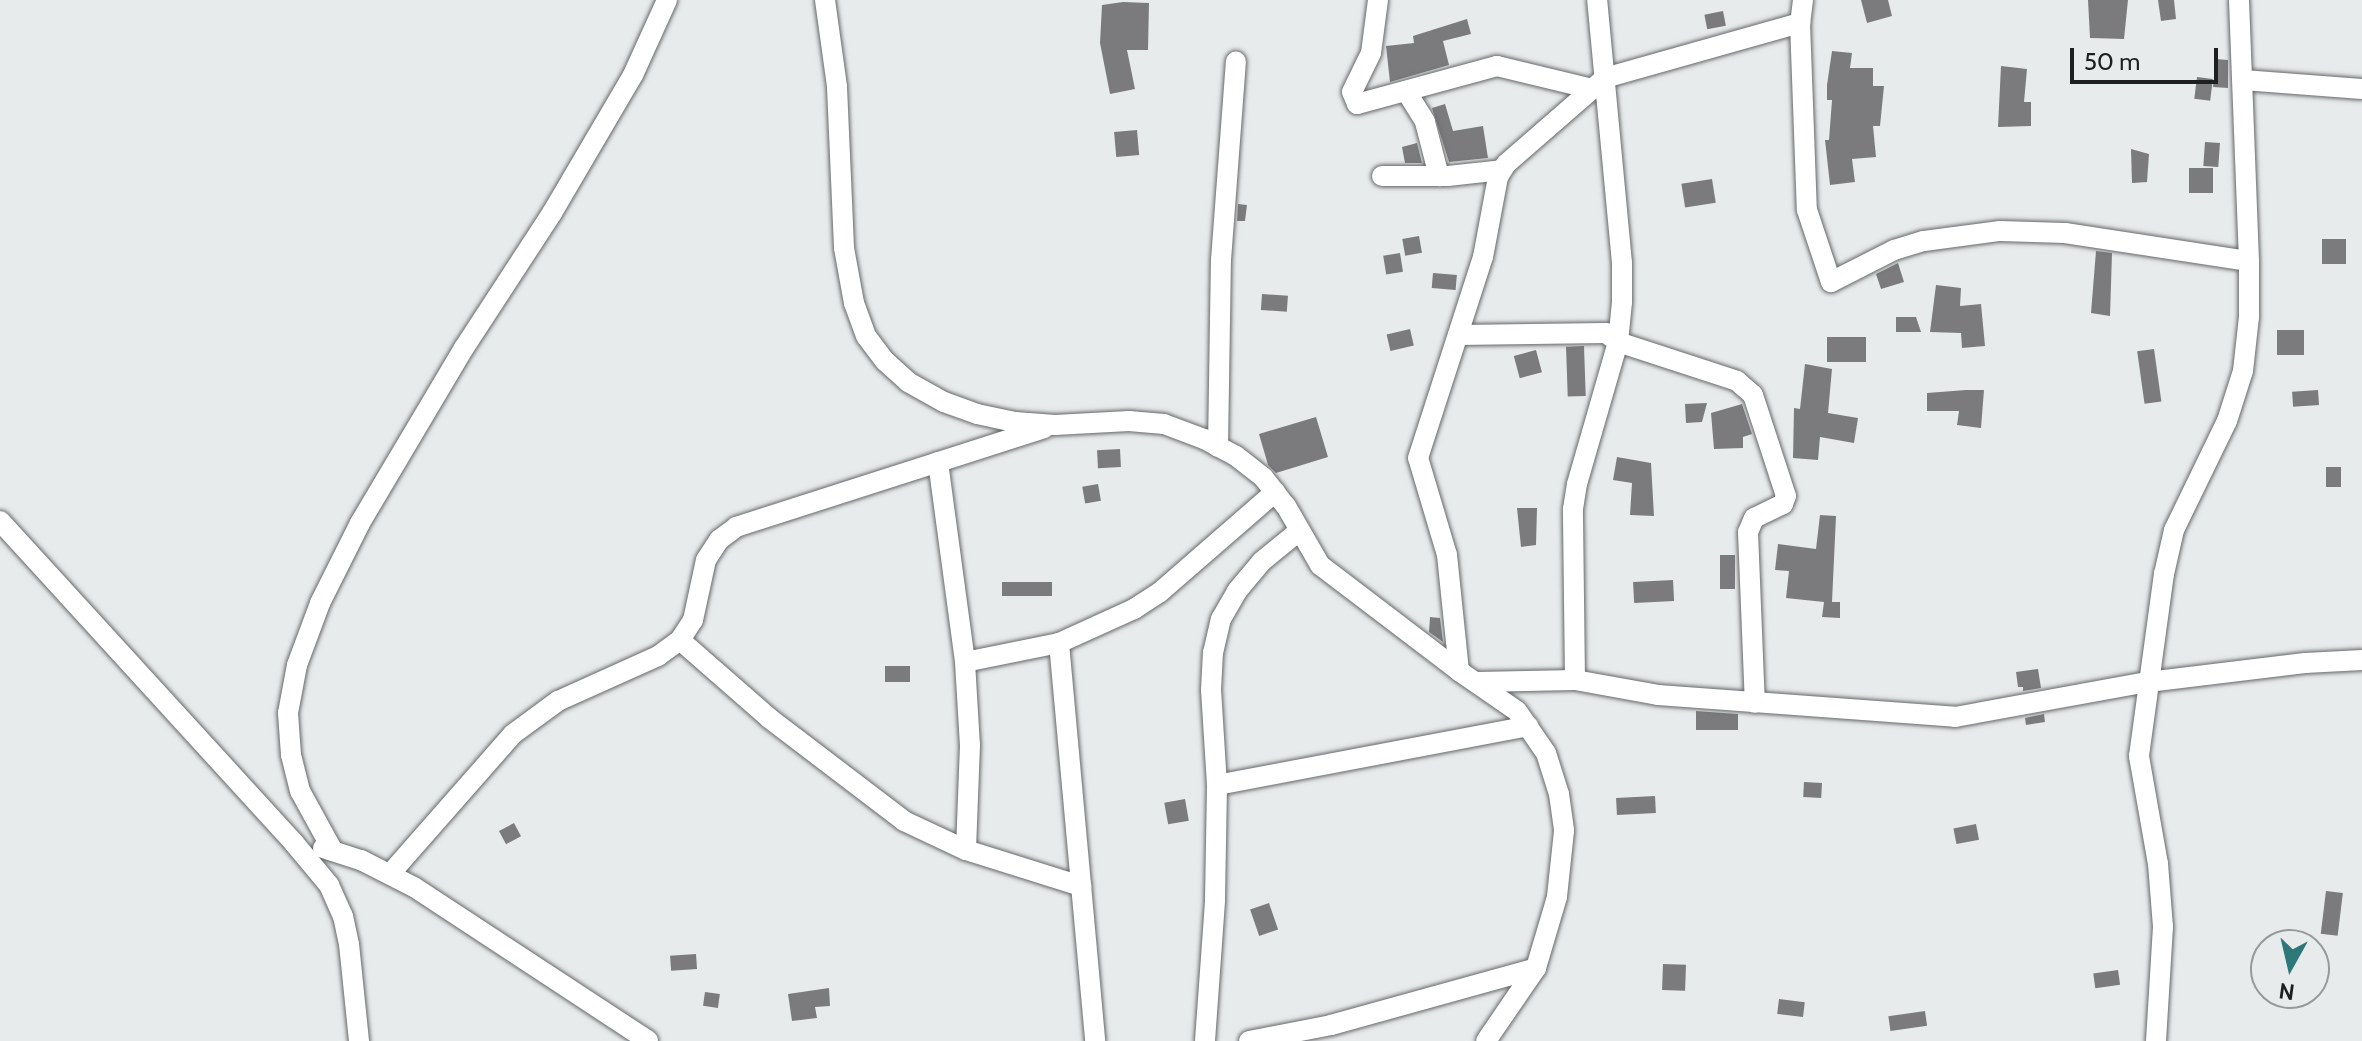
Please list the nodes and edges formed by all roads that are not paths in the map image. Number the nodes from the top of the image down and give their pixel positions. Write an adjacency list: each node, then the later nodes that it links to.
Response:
1 (667, 0): 37 (street)
2 (825, 0): 19 (street)
3 (1378, 0): 12 (street)
4 (1597, 0): 10 (street)
5 (1803, 0): 7 (street)
6 (2239, 0): 9 (street)
7 (1800, 23): 10 (street); 16 (street)
8 (1236, 62): 20 (street)
9 (2243, 80): 11 (street); 16 (street)
10 (1598, 83): 12 (street); 13 (street); 18 (street)
11 (2362, 89)
12 (1406, 91): 15 (street)
13 (1502, 170): 15 (street); 17 (street)
14 (1382, 176): 15 (street)
15 (1439, 176)
16 (2249, 261): 31 (street)
17 (1458, 335): 18 (street); 29 (street)
18 (1618, 342): 30 (street); 32 (street)
19 (1055, 425): 20 (street); 21 (street)
20 (1218, 447): 22 (street)
21 (938, 462): 25 (street); 28 (street)
22 (1275, 492): 24 (street); 26 (street)
23 (0, 521): 35 (street)
24 (1299, 531): 29 (street); 34 (street)
25 (680, 640): 36 (street); 38 (street)
26 (1059, 643): 28 (street); 39 (street)
27 (2362, 660): 31 (street)
28 (965, 662): 36 (street)
29 (1468, 677): 30 (street); 33 (street)
30 (1575, 680): 32 (street)
31 (2148, 682): 32 (street); 47 (street)
32 (1755, 703)
33 (1528, 726): 34 (street); 40 (street)
34 (1217, 785): 44 (street)
35 (294, 843): 37 (street); 41 (street)
36 (966, 850): 39 (street)
37 (333, 851): 38 (street)
38 (390, 874): 42 (street)
39 (1081, 886): 43 (street)
40 (1536, 968): 45 (street); 46 (street)
41 (359, 1041)
42 (648, 1041)
43 (1095, 1041)
44 (1205, 1041)
45 (1249, 1041)
46 (1486, 1041)
47 (2156, 1041)

